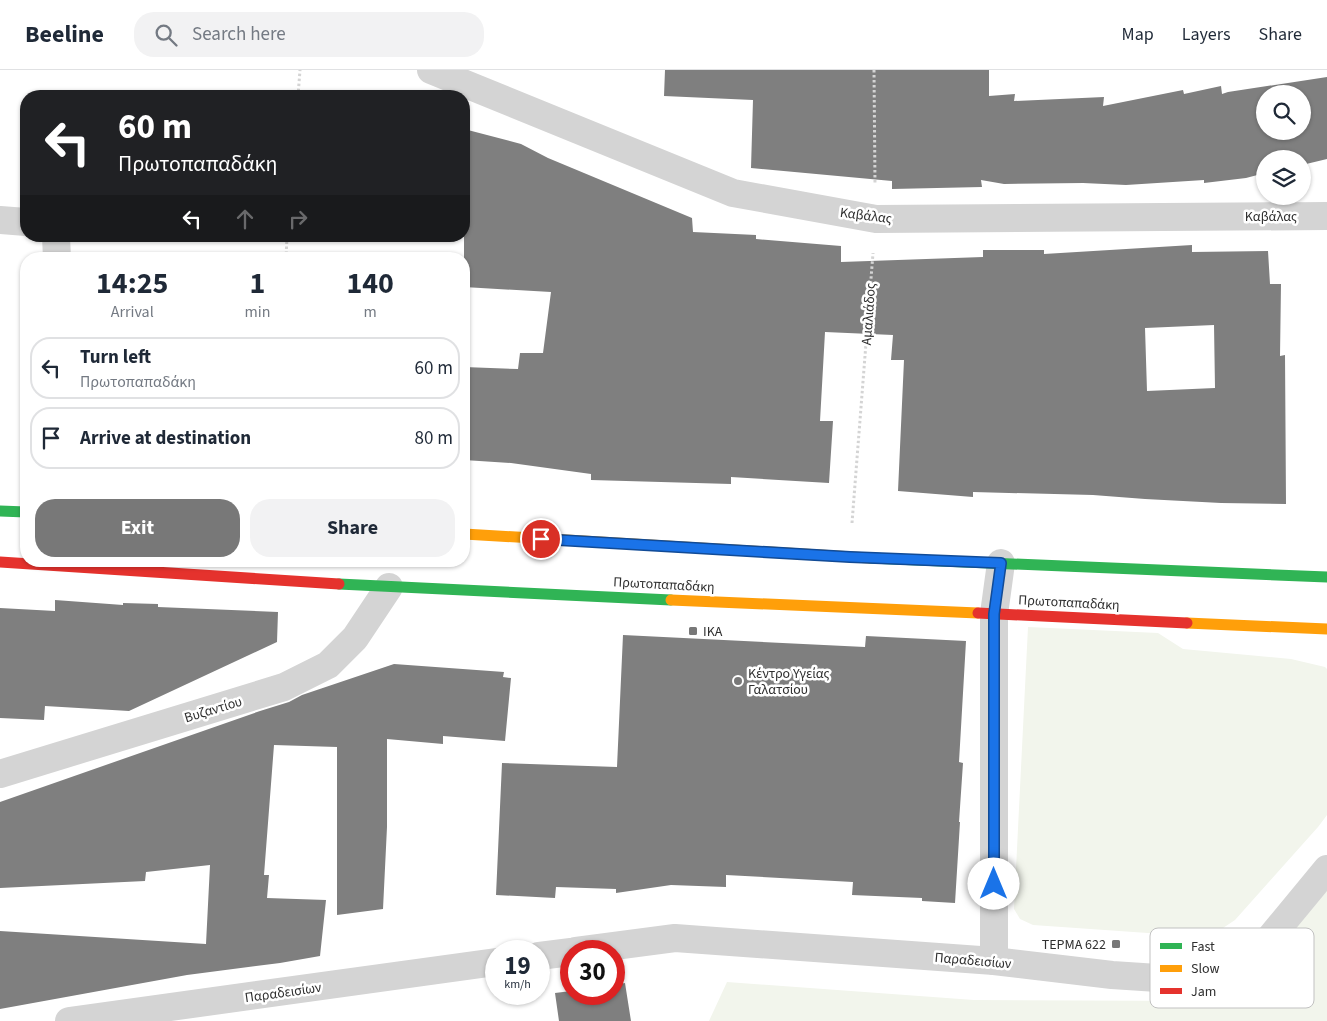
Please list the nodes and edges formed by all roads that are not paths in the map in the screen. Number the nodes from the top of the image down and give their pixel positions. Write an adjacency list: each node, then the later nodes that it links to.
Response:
1 (431, 70): 2 (street, Καβάλας)
2 (1327, 216)
3 (0, 220): 4 (street)
4 (20, 222)
5 (0, 511): 6 (main road)
6 (20, 512)
7 (470, 534): 10 (main road)
8 (0, 562): 9 (main road, Πρωτοπαπαδάκη)
9 (20, 563)
10 (1001, 563): 12 (main road); 14 (street)
11 (78, 567): 13 (main road, Πρωτοπαπαδάκη)
12 (1327, 577)
13 (389, 587): 14 (main road, Πρωτοπαπαδάκη); 16 (street, Βυζαντίου)
14 (994, 614): 15 (main road, Πρωτοπαπαδάκη); 20 (street)
15 (1323, 632)
16 (0, 774)
17 (1327, 869): 18 (street, Παραδεισίων)
18 (1278, 928)
19 (625, 945): 20 (street, Παραδεισίων)
20 (994, 961): 22 (street, Παραδεισίων)
21 (485, 964): 23 (street, Παραδεισίων)
22 (1150, 978)
23 (69, 1021)

